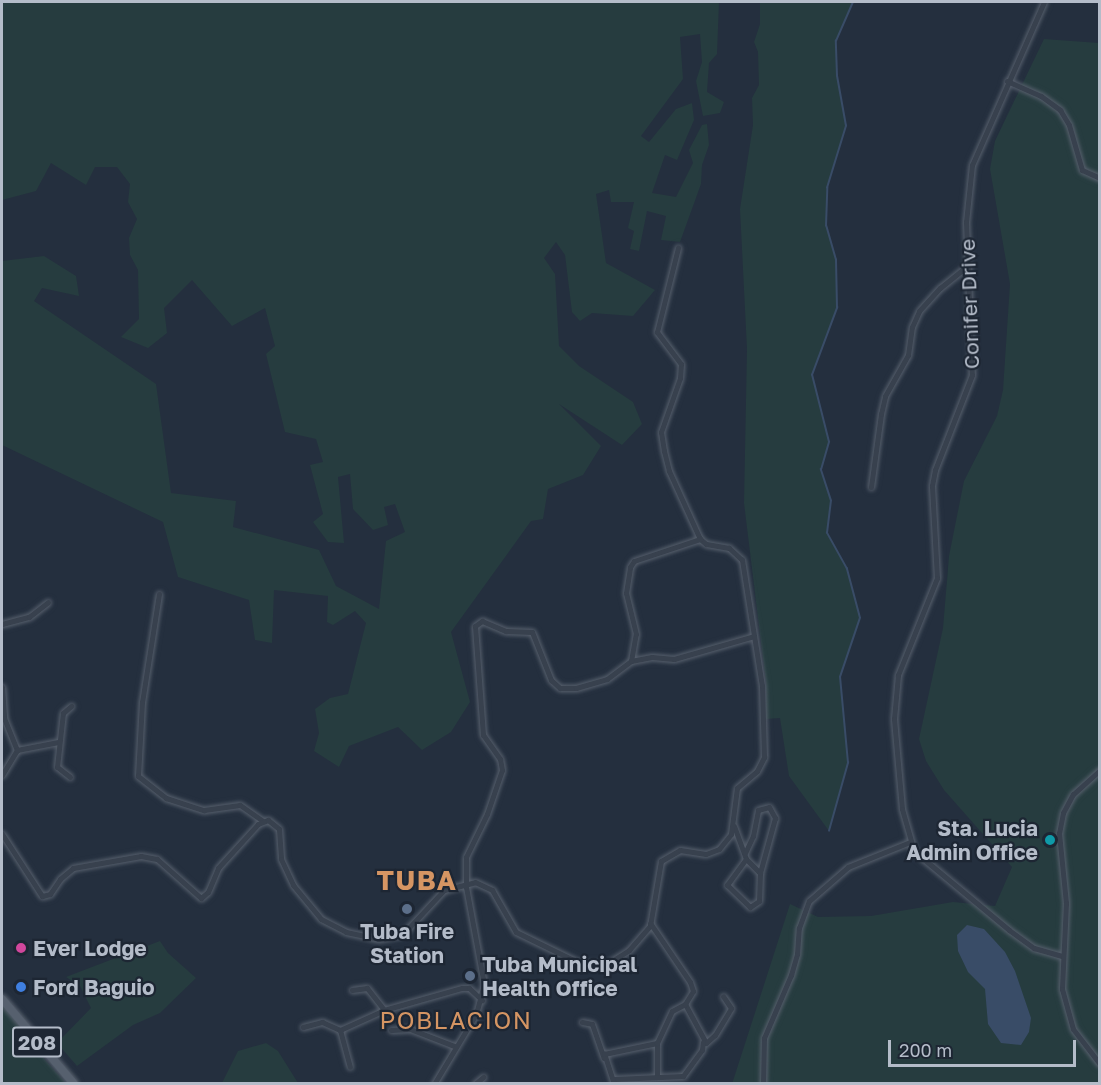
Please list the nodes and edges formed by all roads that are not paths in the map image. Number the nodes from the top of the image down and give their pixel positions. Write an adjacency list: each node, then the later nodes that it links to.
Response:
1 (1044, 2): 2 (street, Conifer Drive)
2 (1007, 81): 3 (street); 5 (street, Conifer Drive)
3 (1100, 178)
4 (678, 248): 7 (street)
5 (967, 266): 6 (street); 23 (street, Conifer Drive)
6 (871, 487)
7 (700, 539): 11 (street); 12 (street)
8 (159, 594): 20 (street)
9 (48, 602): 10 (street)
10 (2, 624)
11 (754, 636): 12 (street); 21 (street)
12 (631, 661): 26 (street)
13 (2, 687): 16 (street)
14 (71, 706): 15 (street)
15 (58, 742): 16 (street); 19 (street)
16 (17, 750): 18 (street)
17 (1100, 770): 28 (street)
18 (2, 776)
19 (70, 777)
20 (263, 821): 22 (street); 26 (street)
21 (733, 825): 24 (street); 27 (street)
22 (2, 834)
23 (910, 842): 28 (street, Conifer Drive); 51 (street)
24 (746, 856): 25 (street); 25 (street); 25 (street)
25 (760, 873)
26 (466, 882): 27 (street); 32 (street)
27 (650, 923): 33 (street)
28 (1062, 956): 43 (street)
29 (352, 990): 34 (street)
30 (723, 996): 39 (street)
31 (2, 999): 48 (main road, 208)
32 (482, 1000): 34 (street); 41 (street)
33 (685, 1004): 39 (street); 40 (street)
34 (384, 1010): 37 (street)
35 (582, 1022): 42 (street)
36 (303, 1027): 37 (street)
37 (340, 1030): 44 (street)
38 (392, 1030): 41 (street)
39 (703, 1042): 45 (street)
40 (657, 1043): 42 (street); 45 (street)
41 (454, 1046): 49 (street)
42 (604, 1058): 47 (street)
43 (1100, 1064)
44 (350, 1067)
45 (657, 1076): 47 (street)
46 (483, 1077): 50 (street)
47 (614, 1081)
48 (74, 1083)
49 (434, 1083)
50 (475, 1083)
51 (763, 1083)

